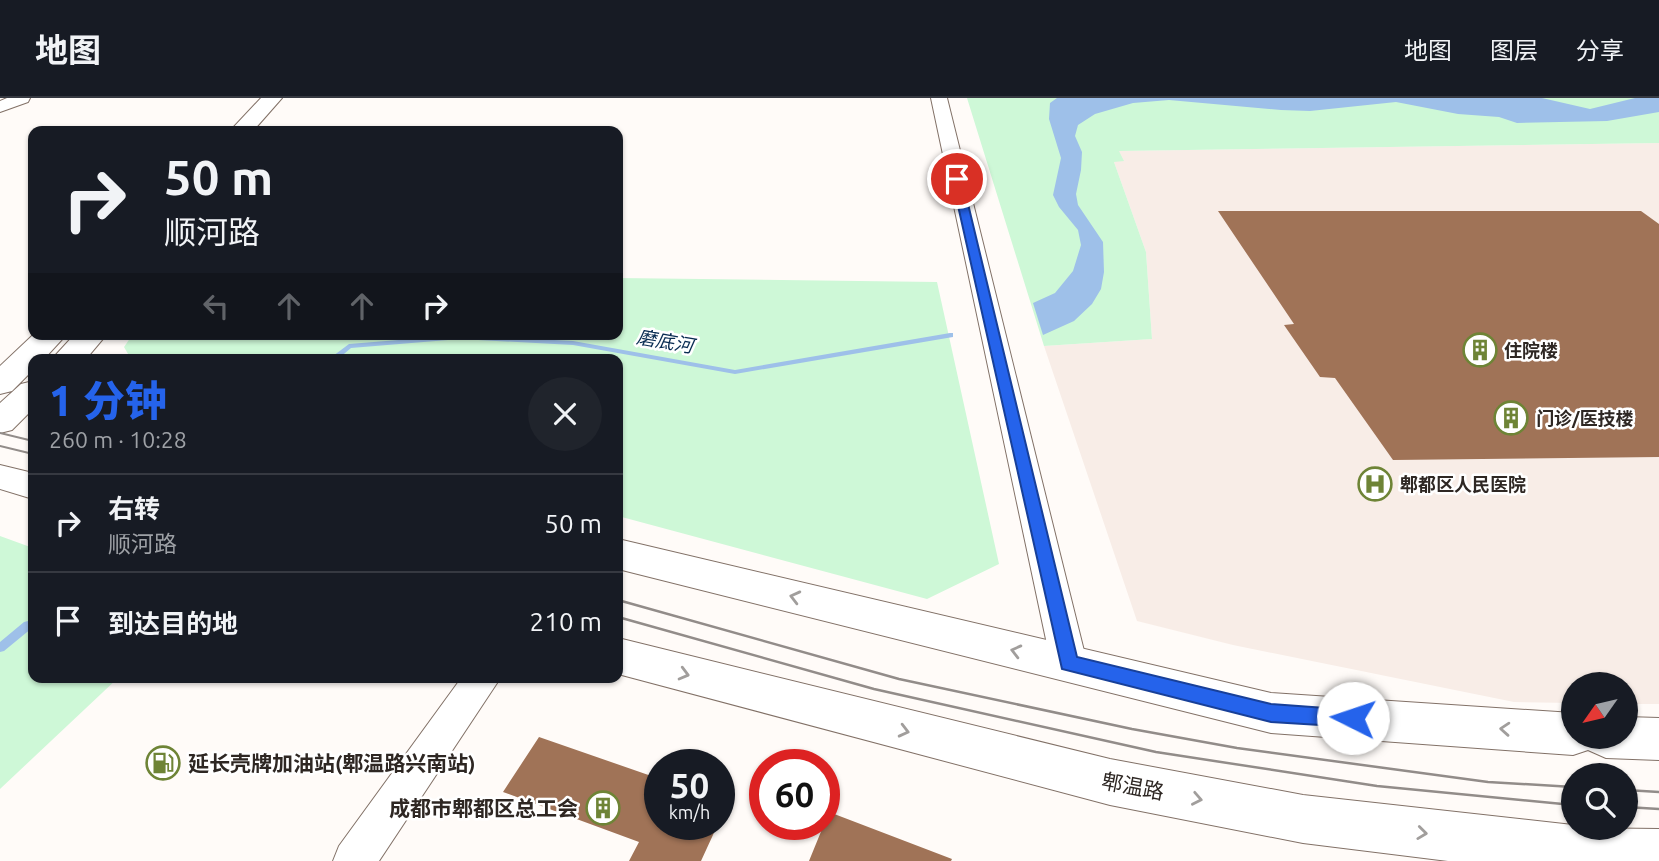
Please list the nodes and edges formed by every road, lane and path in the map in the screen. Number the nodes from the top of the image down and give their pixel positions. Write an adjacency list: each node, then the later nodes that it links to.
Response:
1 (22, 98): 4 (street)
2 (939, 98): 15 (street)
3 (282, 102): 5 (main road); 6 (main road)
4 (0, 107)
5 (248, 126)
6 (271, 126)
7 (86, 340): 8 (main road)
8 (73, 354)
9 (28, 378): 10 (main road)
10 (14, 403)
11 (0, 477): 12 (main road)
12 (28, 485)
13 (623, 556): 15 (main road, one-way to 13)
14 (623, 657): 20 (main road, 郫温路, one-way to 20)
15 (1069, 663): 17 (main road, one-way to 15)
16 (479, 683): 21 (street)
17 (1561, 733)
18 (1638, 738): 19 (main road)
19 (1659, 739)
20 (1659, 855)
21 (354, 861)

